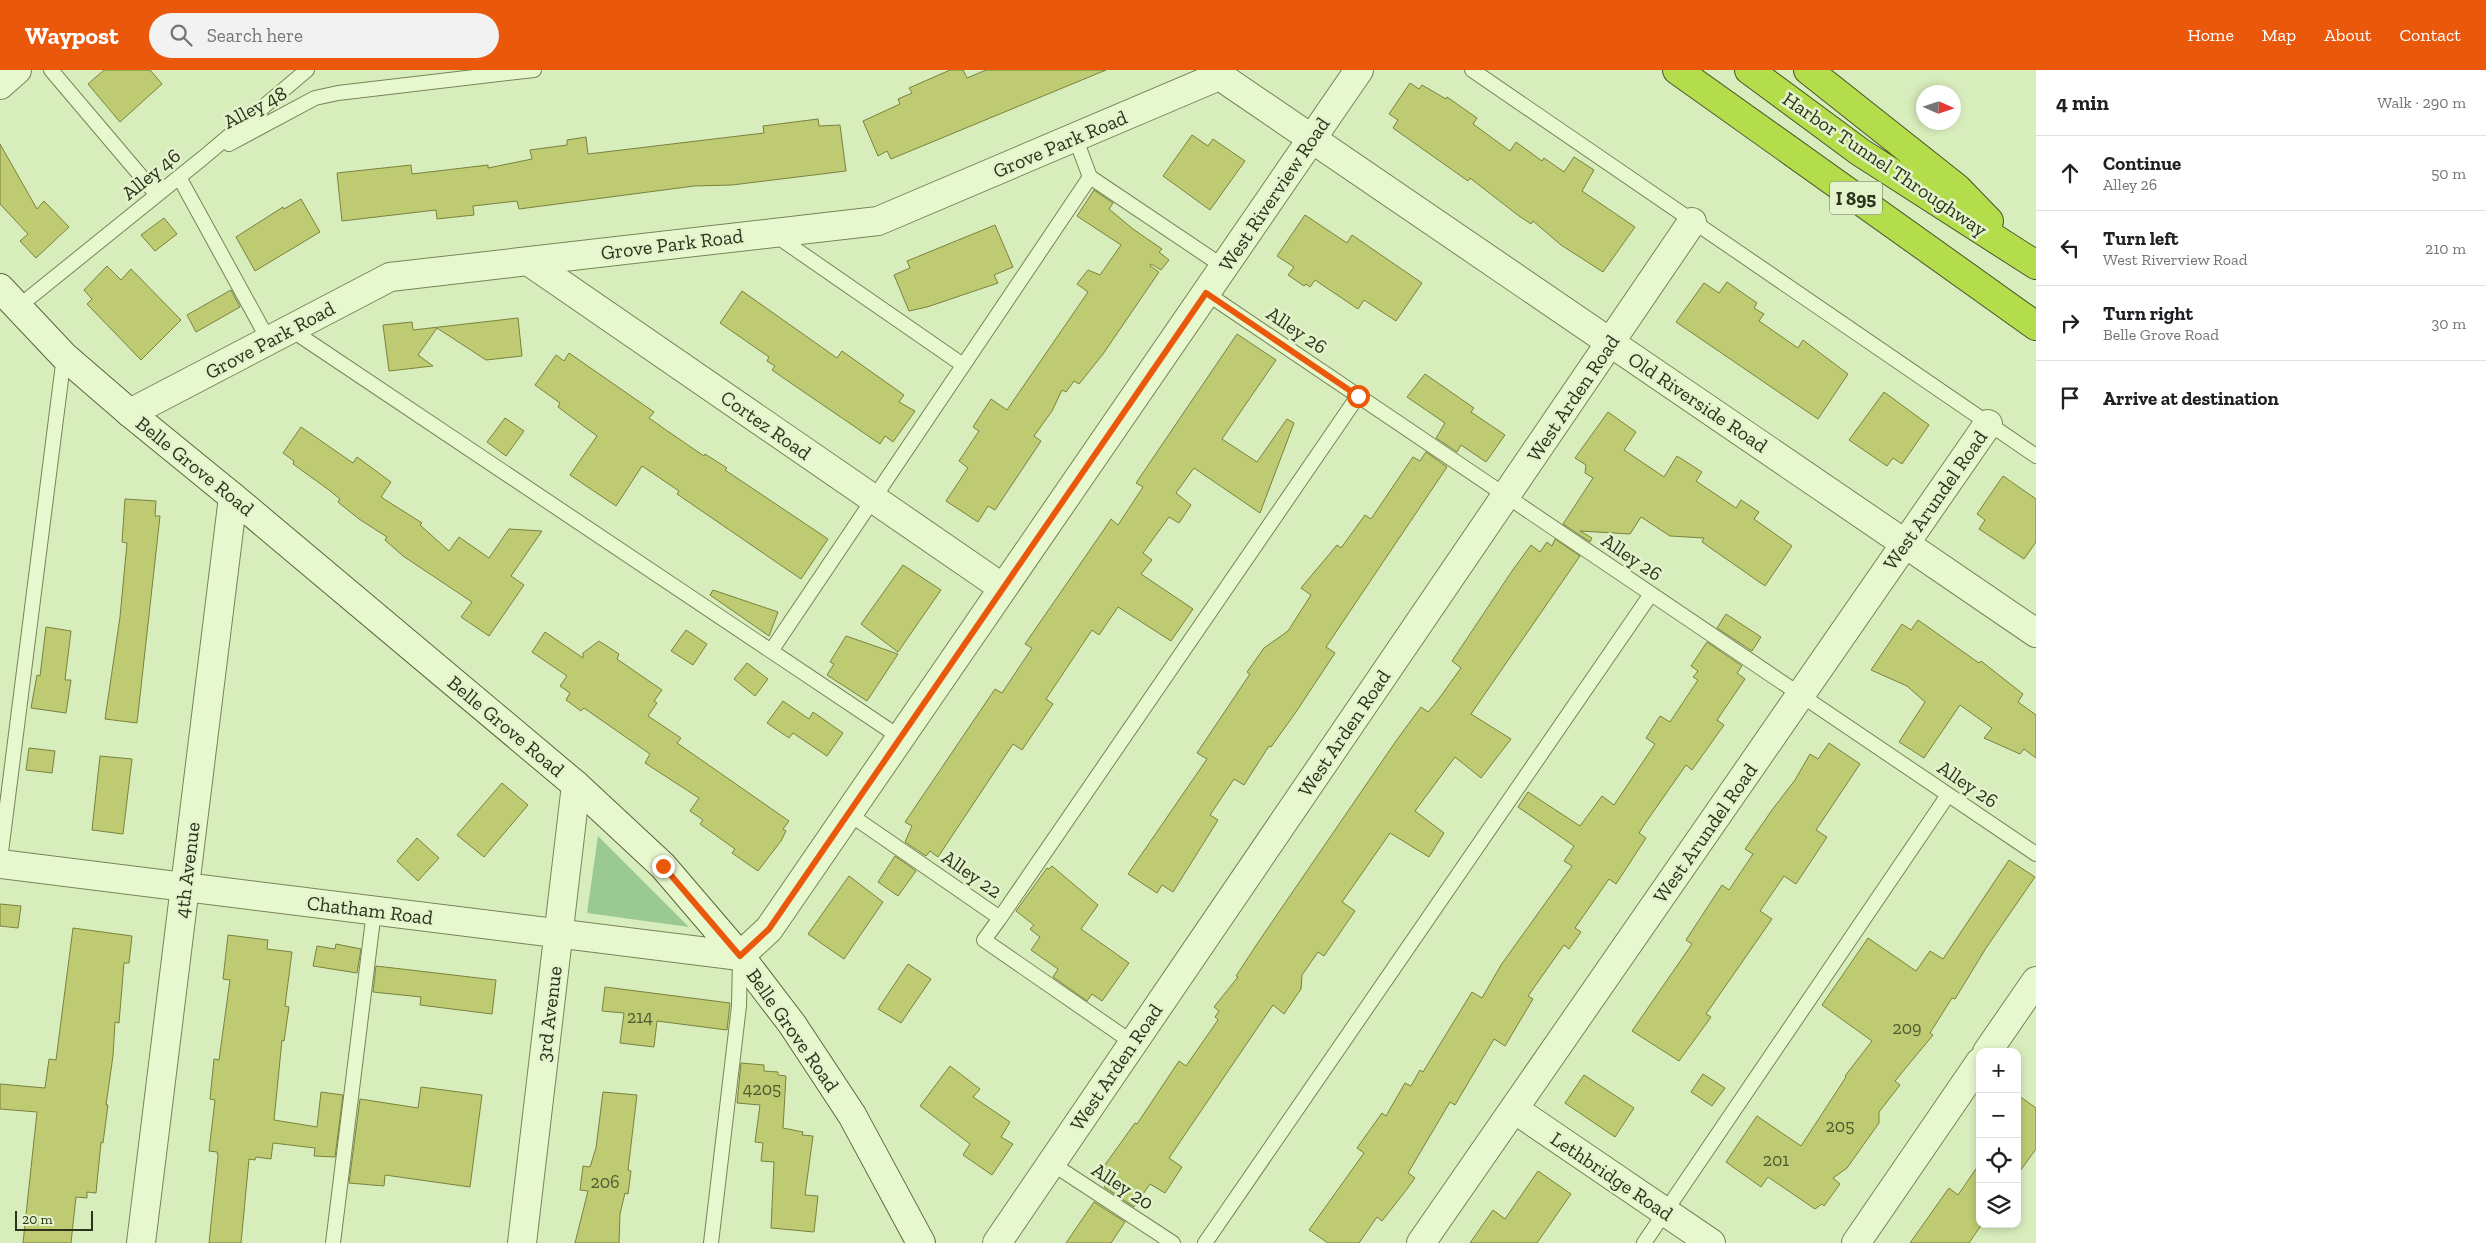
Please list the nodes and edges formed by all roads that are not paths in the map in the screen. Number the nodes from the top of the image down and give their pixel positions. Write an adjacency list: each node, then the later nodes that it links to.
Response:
1 (17, 70): 11 (street)
2 (51, 70): 17 (lane)
3 (307, 70): 14 (lane, Alley 46)
4 (534, 70): 14 (lane, Alley 48)
5 (1359, 70): 13 (street, West Riverview Road)
6 (1472, 70): 18 (lane)
7 (1676, 70): 25 (highway, Harbor Tunnel Throughway / I 895)
8 (1749, 70): 20 (highway, Harbor Tunnel Throughway / I 895)
9 (1808, 70): 20 (highway, Harbor Tunnel Throughway)
10 (1215, 73): 12 (street, Grove Park Road); 13 (street, Old Riverside Road)
11 (0, 85)
12 (1075, 137): 16 (lane); 19 (street, Grove Park Road)
13 (1312, 138): 22 (street, West Riverview Road); 27 (street, Old Riverside Road)
14 (204, 157): 15 (lane, Alley 46)
15 (179, 177): 17 (lane, Alley 46); 26 (lane)
16 (1090, 177): 22 (lane); 29 (lane)
17 (157, 195): 24 (lane, Alley 46)
18 (1692, 222): 27 (street, West Arden Road); 32 (lane)
19 (771, 233): 21 (street, Grove Park Road); 29 (lane)
20 (2030, 260)
21 (528, 261): 26 (street, Grove Park Road); 36 (street, Cortez Road)
22 (1224, 267): 23 (street, West Riverview Road)
23 (1206, 293): 30 (lane, Alley 26); 38 (street, West Riverview Road)
24 (9, 298): 28 (street, Belle Grove Road)
25 (2036, 326)
26 (279, 335): 31 (street, Grove Park Road); 41 (lane)
27 (1611, 342): 34 (street, West Arden Road); 37 (street, Old Riverside Road)
28 (64, 356): 31 (street, Belle Grove Road); 48 (lane)
29 (963, 366): 36 (lane)
30 (1358, 396): 34 (lane, Alley 26); 52 (lane)
31 (130, 413): 35 (street, Belle Grove Road)
32 (1988, 424): 33 (lane); 37 (street, West Arundel Road)
33 (2036, 456)
34 (1506, 496): 39 (lane, Alley 26); 56 (street, West Arden Road)
35 (233, 497): 44 (street, Belle Grove Road); 50 (street, 4th Avenue)
36 (874, 499): 38 (street, Cortez Road); 41 (lane)
37 (1905, 543): 40 (street, Old Riverside Road); 42 (street, West Arundel Road)
38 (1003, 588): 43 (street, West Riverview Road)
39 (1652, 594): 42 (lane, Alley 26); 69 (lane)
40 (2036, 633)
41 (771, 651): 43 (lane)
42 (1801, 695): 45 (lane, Alley 26); 59 (street, West Arundel Road)
43 (900, 738): 46 (street, West Riverview Road)
44 (576, 785): 53 (street, 3rd Avenue); 54 (street, Belle Grove Road)
45 (1948, 795): 47 (lane, Alley 26); 61 (lane)
46 (848, 814): 52 (lane, Alley 22); 54 (street, West Riverview Road)
47 (2036, 854)
48 (0, 860)
49 (0, 864): 50 (street, Chatham Road)
50 (185, 887): 51 (street, Chatham Road); 63 (street, 4th Avenue)
51 (374, 911): 53 (street, Chatham Road); 64 (lane)
52 (1000, 918): 56 (lane, Alley 22)
53 (558, 934): 54 (street, Chatham Road); 65 (street, 3rd Avenue)
54 (740, 956): 62 (street, Belle Grove Road); 66 (lane)
55 (2036, 980): 57 (street)
56 (1133, 1043): 60 (street, West Arden Road)
57 (1990, 1048)
58 (1976, 1068): 73 (street)
59 (1514, 1109): 61 (street, Lethbridge Road); 70 (street, West Arundel Road)
60 (1051, 1163): 67 (street, West Arden Road); 68 (lane, Alley 20)
61 (1665, 1212): 71 (lane); 72 (street, Lethbridge Road)
62 (914, 1237)
63 (141, 1243)
64 (333, 1243)
65 (522, 1243)
66 (711, 1243)
67 (996, 1243)
68 (1173, 1243)
69 (1205, 1243)
70 (1421, 1243)
71 (1644, 1243)
72 (1711, 1243)
73 (1856, 1243)

